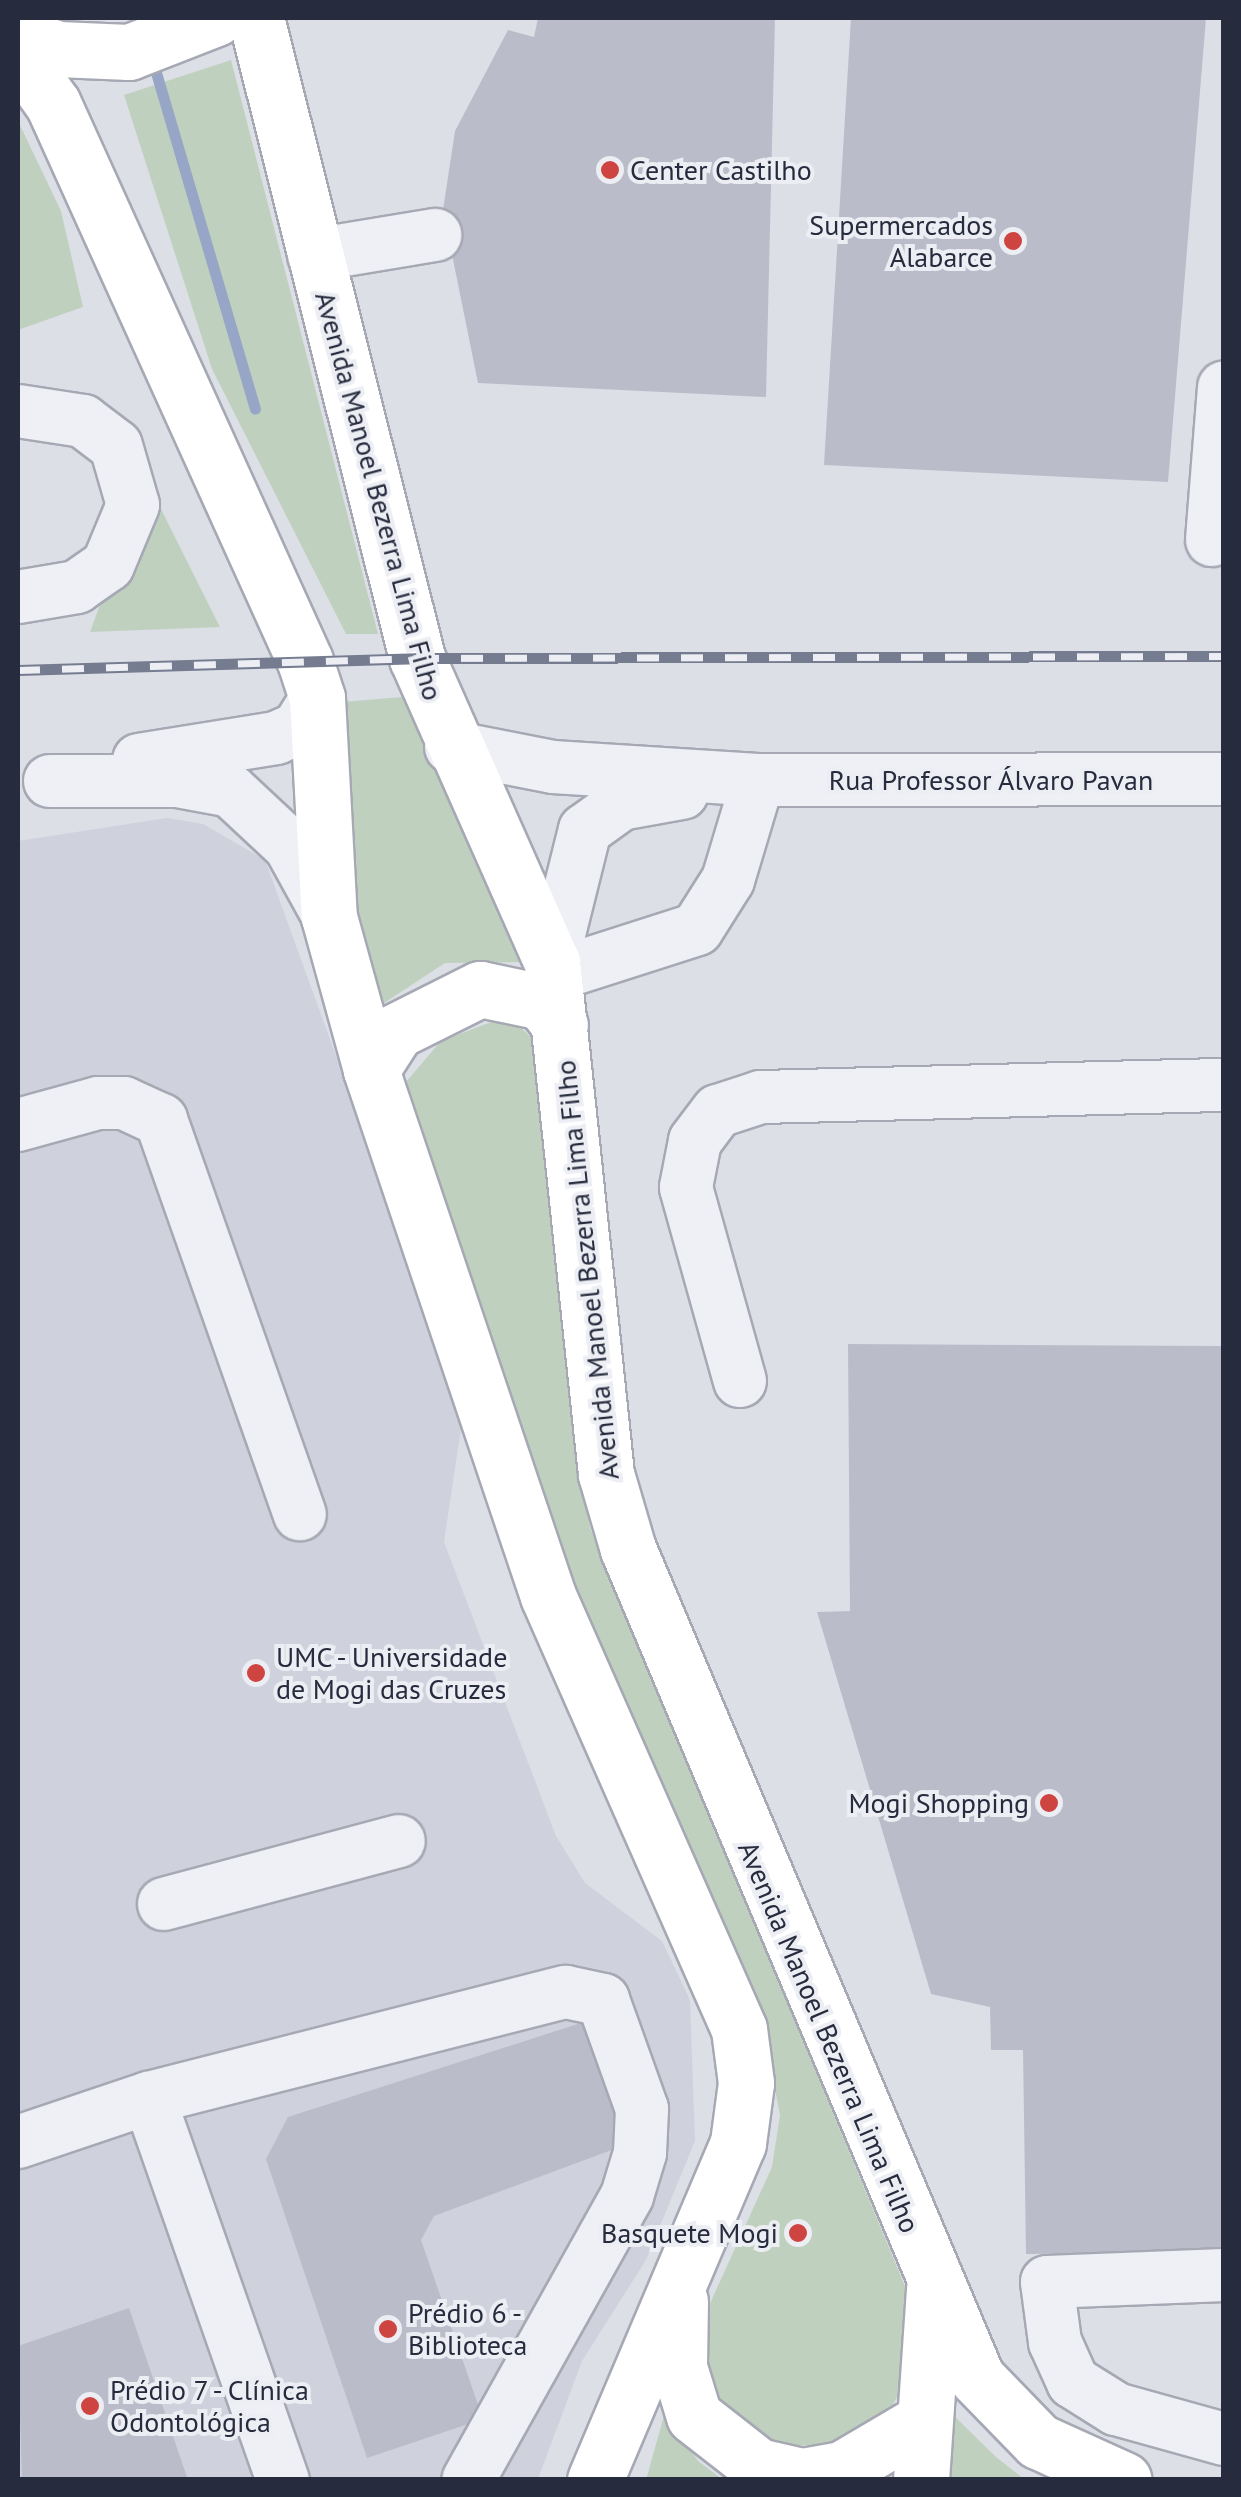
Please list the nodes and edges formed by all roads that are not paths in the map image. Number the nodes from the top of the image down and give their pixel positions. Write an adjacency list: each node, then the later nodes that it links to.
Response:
1 (216, 18): 3 (main road)
2 (256, 18): 6 (main road, Avenida Manoel Bezerra Lima Filho)
3 (18, 34)
4 (18, 55): 11 (main road)
5 (436, 235): 6 (street)
6 (314, 255): 12 (main road, Avenida Manoel Bezerra Lima Filho)
7 (1224, 387): 9 (street)
8 (18, 411): 10 (street)
9 (1212, 540)
10 (18, 596)
11 (317, 698): 15 (street); 16 (main road)
12 (451, 747): 13 (street, Rua Professor Álvaro Pavan); 17 (main road, Avenida Manoel Bezerra Lima Filho)
13 (758, 780): 14 (street, Rua Professor Álvaro Pavan); 17 (street); 17 (street, Rua Professor Álvaro Pavan)
14 (1224, 780)
15 (34, 784): 16 (street)
16 (329, 918): 18 (main road)
17 (555, 988): 18 (main road); 28 (main road, Avenida Manoel Bezerra Lima Filho)
18 (372, 1070): 29 (main road)
19 (1208, 1087): 21 (street)
20 (18, 1125): 22 (street)
21 (740, 1381)
22 (300, 1514)
23 (398, 1840): 24 (street)
24 (164, 1904)
25 (149, 2098): 26 (street); 32 (street); 33 (street)
26 (18, 2142)
27 (1224, 2275): 31 (street)
28 (934, 2283): 30 (main road); 36 (main road, Avenida Manoel Bezerra Lima Filho)
29 (680, 2288): 30 (main road); 34 (main road)
30 (925, 2420): 35 (main road)
31 (1224, 2439)
32 (283, 2480)
33 (468, 2480)
34 (595, 2480)
35 (921, 2480)
36 (1124, 2480)

